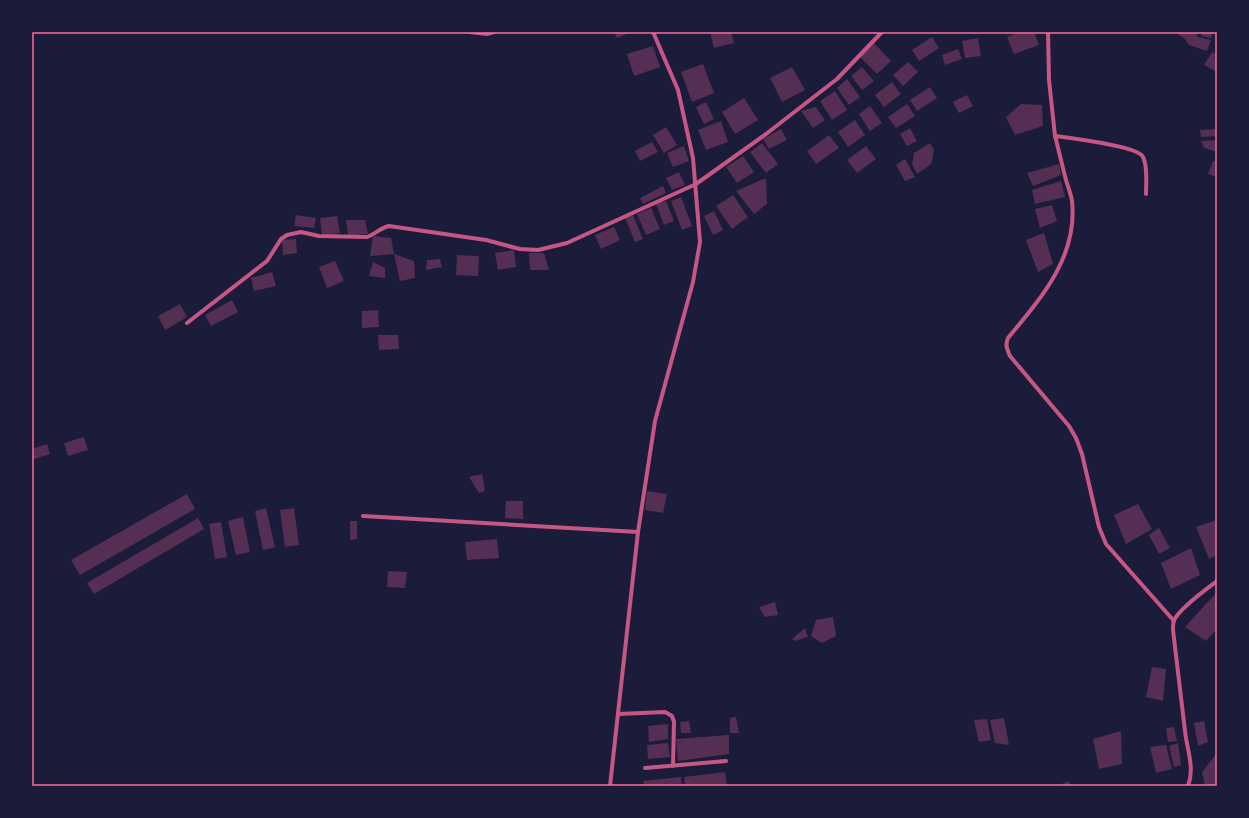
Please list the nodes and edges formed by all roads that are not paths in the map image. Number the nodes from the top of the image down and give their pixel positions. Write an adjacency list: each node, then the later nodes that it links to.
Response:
1 (470, 32): 2 (street)
2 (494, 32)
3 (653, 32): 7 (street)
4 (882, 32): 7 (street)
5 (1048, 32): 6 (street)
6 (1055, 136): 8 (street); 13 (street)
7 (696, 184): 9 (street); 11 (street)
8 (1146, 194)
9 (187, 323)
10 (363, 516): 11 (street)
11 (638, 532): 14 (street)
12 (1217, 581): 13 (street)
13 (1174, 621): 19 (street)
14 (618, 714): 16 (street); 18 (street)
15 (726, 761): 16 (street)
16 (673, 766): 17 (street)
17 (645, 768)
18 (610, 786)
19 (1188, 786)

